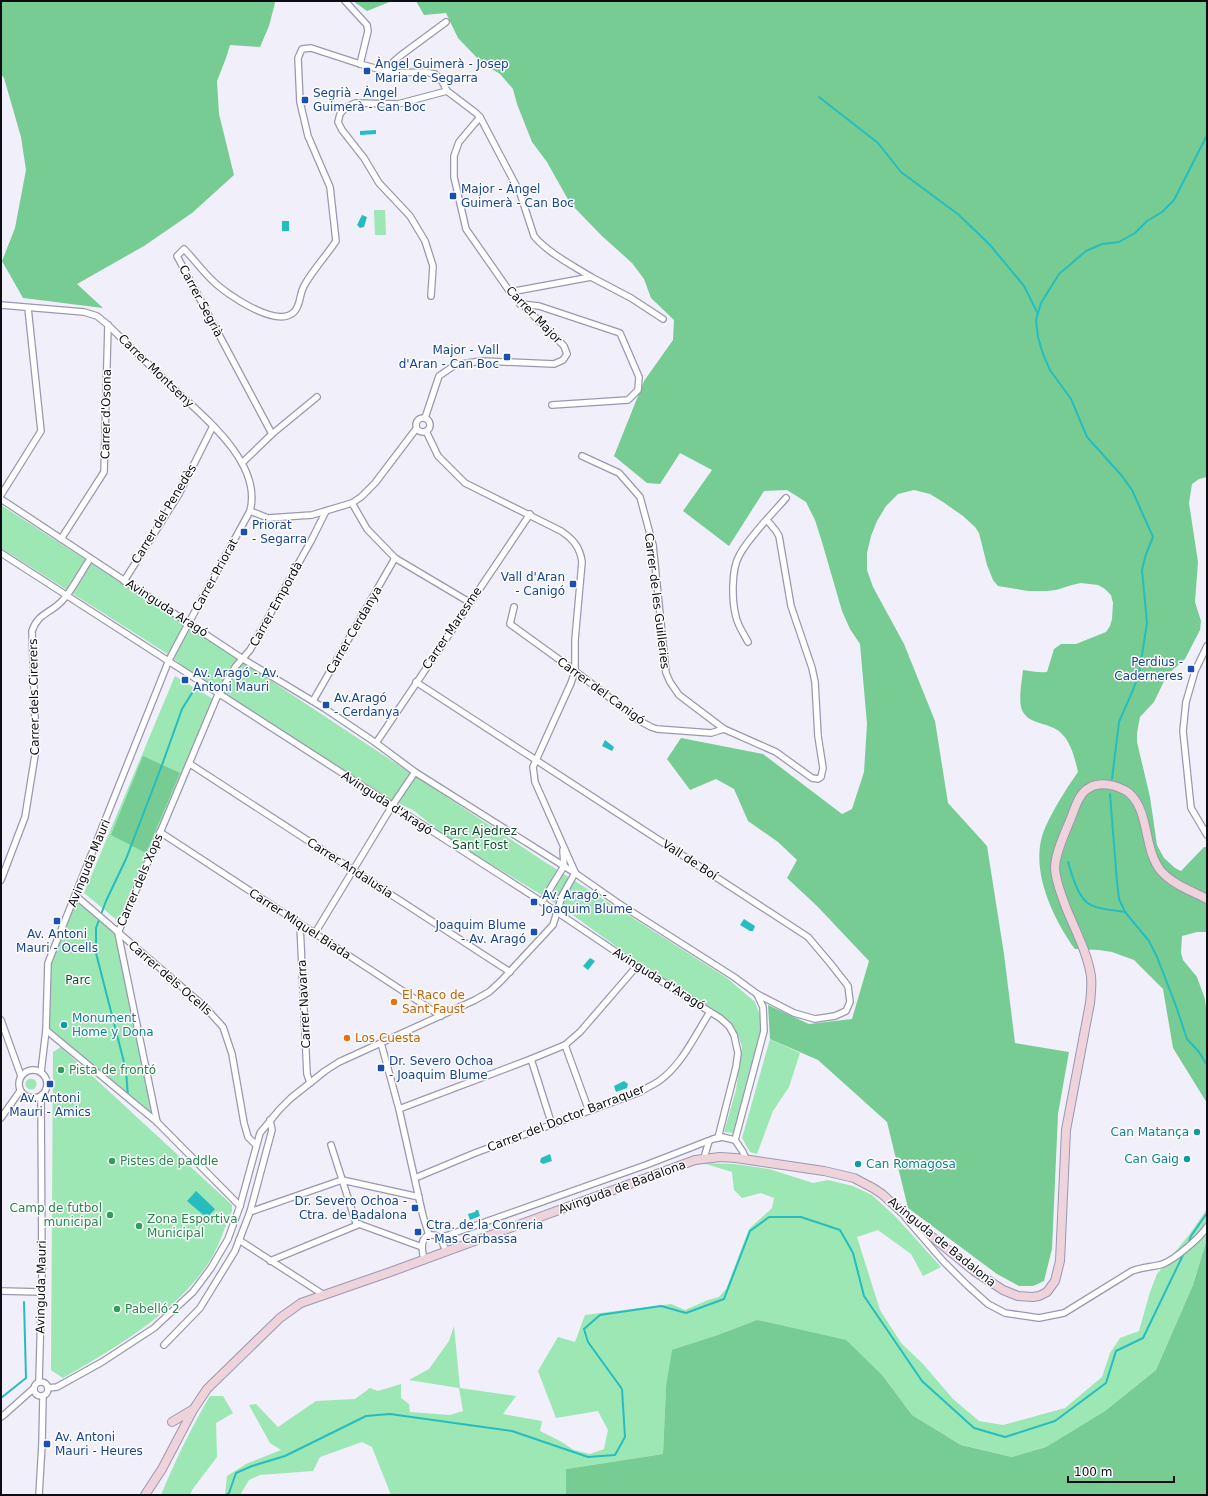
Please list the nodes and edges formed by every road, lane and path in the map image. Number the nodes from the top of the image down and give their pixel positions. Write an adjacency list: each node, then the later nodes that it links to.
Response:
1 (345, 1): 3 (street)
2 (446, 22): 4 (street)
3 (360, 64): 4 (street); 21 (street, Carrer Segrià)
4 (384, 70): 5 (street)
5 (448, 91): 6 (street); 9 (street)
6 (480, 117): 7 (street); 8 (street, Carrer Major)
7 (591, 277): 8 (street); 13 (street)
8 (510, 292): 10 (street, Carrer Major)
9 (431, 296)
10 (520, 304): 16 (street); 17 (street, Carrer Major)
11 (1, 305): 12 (street, Carrer Montseny)
12 (28, 308): 14 (street, Carrer Montseny); 24 (street)
13 (663, 319)
14 (108, 325): 18 (street, Carrer Montseny); 32 (street, Carrer d'Osona)
15 (317, 397): 21 (street)
16 (552, 405)
17 (425, 418): 19 (street); 20 (street)
18 (213, 426): 23 (street, Carrer Montseny); 36 (street, Carrer del Penedès)
19 (416, 429): 20 (street); 27 (street)
20 (426, 431): 30 (street)
21 (272, 434): 23 (street)
22 (582, 456): 49 (street, Carrer de les Guilleries)
23 (242, 463): 28 (street, Carrer Montseny)
24 (1, 495)
25 (1, 498): 32 (street, Avinguda Aragó)
26 (786, 498): 31 (street)
27 (352, 503): 29 (street); 34 (street)
28 (250, 511): 29 (street); 40 (street, Carrer Priorat)
29 (326, 511): 43 (street, Carrer Empordà)
30 (530, 514): 38 (street, Carrer Maresme); 45 (street)
31 (767, 520): 41 (street); 49 (street)
32 (61, 539): 35 (street, Avinguda Aragó)
33 (1, 553): 37 (street)
34 (395, 558): 38 (street); 48 (street, Carrer Cerdanya)
35 (90, 559): 36 (street, Avinguda Aragó); 37 (street)
36 (124, 581): 40 (street, Avinguda Aragó)
37 (66, 595): 44 (street); 61 (street, Carrer dels Cirerers)
38 (469, 602): 46 (street, Carrer Maresme)
39 (514, 607): 45 (street, Carrer del Canigó)
40 (188, 622): 43 (street, Avinguda Aragó); 44 (street, Carrer Priorat)
41 (748, 642)
42 (1207, 646): 56 (street)
43 (243, 658): 47 (street, Carrer Empordà); 48 (street)
44 (169, 660): 47 (street, Avinguda d'Aragó); 62 (street, Avinguda Mauri)
45 (575, 671): 49 (street, Carrer del Canigó); 51 (street)
46 (416, 682): 50 (street, Carrer Maresme); 51 (street, Vall de Boí)
47 (220, 694): 52 (street, Carrer dels Xops); 54 (street, Avinguda d'Aragó)
48 (314, 701): 50 (street)
49 (724, 729)
50 (376, 743): 53 (street)
51 (535, 760): 57 (street); 71 (street, Vall de Boí)
52 (190, 764): 55 (street, Carrer dels Xops); 59 (street, Carrer Andalusia)
53 (415, 772): 54 (street); 58 (street)
54 (392, 806): 59 (street); 64 (street, Avinguda d'Aragó)
55 (160, 832): 66 (street, Carrer Miquel Biada); 67 (street, Carrer dels Xops)
56 (1207, 835)
57 (563, 846): 58 (street); 60 (street)
58 (564, 866): 60 (street); 64 (street)
59 (353, 870): 68 (street); 70 (street, Carrer Andalusia)
60 (575, 873): 65 (street); 71 (street)
61 (1, 880)
62 (76, 896): 67 (street, Carrer dels Ocells); 75 (street, Avinguda Mauri)
63 (1207, 899): 102 (street, Avinguda de Badalona)
64 (542, 902): 65 (street, Avinguda d'Aragó)
65 (557, 912): 69 (street, Avinguda d'Aragó); 70 (street)
66 (300, 925): 68 (street, Carrer Miquel Biada); 81 (street, Carrer Navarra)
67 (118, 933): 88 (street, Carrer dels Xops); 93 (street, Carrer dels Ocells)
68 (315, 933): 73 (street, Carrer Miquel Biada)
69 (637, 966): 72 (street, Avinguda d'Aragó); 77 (street)
70 (510, 972): 73 (street)
71 (757, 994): 91 (street)
72 (710, 1012): 85 (street, Carrer del Doctor Barraquer); 90 (street, Avinguda d'Aragó)
73 (441, 1016): 76 (street)
74 (1, 1020): 80 (street)
75 (46, 1030): 79 (street, Avinguda Mauri); 88 (street)
76 (381, 1043): 81 (street); 84 (street)
77 (565, 1045): 78 (street); 85 (street)
78 (531, 1059): 84 (street); 89 (street)
79 (41, 1072): 80 (street); 83 (street)
80 (21, 1076): 82 (street)
81 (310, 1083): 87 (street)
82 (20, 1091): 83 (street); 86 (street)
83 (41, 1096): 113 (street, Avinguda Mauri)
84 (399, 1109): 97 (street)
85 (589, 1111): 89 (street, Carrer del Doctor Barraquer)
86 (1, 1118)
87 (270, 1120): 93 (street); 101 (street)
88 (157, 1122): 100 (street)
89 (552, 1125): 97 (street, Carrer del Doctor Barraquer)
90 (718, 1138): 91 (street); 92 (street)
91 (735, 1140): 96 (street)
92 (709, 1141): 95 (street); 106 (street)
93 (256, 1145): 100 (street)
94 (331, 1145): 98 (street)
95 (704, 1158): 96 (street, Avinguda de Badalona); 109 (street, Avinguda de Badalona)
96 (746, 1159): 102 (street, Avinguda de Badalona)
97 (415, 1178): 99 (street)
98 (342, 1180): 99 (street); 101 (street); 103 (street)
99 (419, 1197): 105 (street)
100 (240, 1206): 117 (street)
101 (250, 1212): 107 (street)
102 (903, 1213): 104 (street)
103 (360, 1224): 108 (street); 111 (street)
104 (1207, 1227)
105 (429, 1235): 106 (street); 108 (street)
106 (440, 1238): 109 (street)
107 (239, 1240): 111 (street); 115 (street)
108 (422, 1247): 110 (street)
109 (446, 1251): 110 (street, Avinguda de Badalona)
110 (424, 1259): 114 (street, Avinguda de Badalona)
111 (270, 1261): 114 (street)
112 (1, 1291): 113 (street)
113 (41, 1292): 116 (street, Avinguda Mauri)
114 (324, 1295): 120 (street, Avinguda de Badalona)
115 (164, 1345)
116 (39, 1382): 117 (street); 118 (street)
117 (48, 1388): 119 (street)
118 (33, 1389): 119 (street); 121 (street)
119 (43, 1396): 123 (street)
120 (193, 1410): 122 (street); 124 (street, Avinguda de Badalona)
121 (1, 1417)
122 (172, 1422)
123 (39, 1495)
124 (145, 1495)

